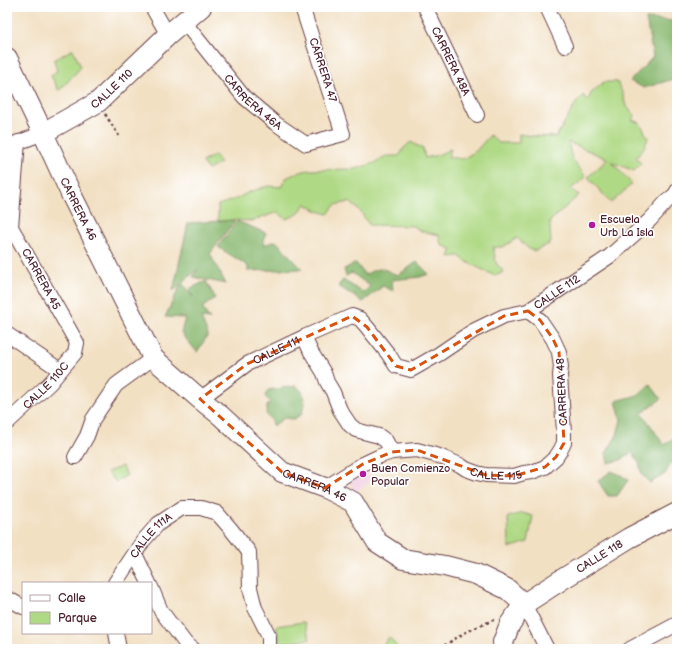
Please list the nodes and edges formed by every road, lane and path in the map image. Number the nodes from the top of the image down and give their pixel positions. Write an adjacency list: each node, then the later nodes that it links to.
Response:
1 (152, 7): 7 (street)
2 (201, 7): 6 (street, CALLE 110)
3 (302, 7): 13 (street, CARRERA 47)
4 (425, 7): 11 (street, CARRERA 48A)
5 (547, 7): 8 (street)
6 (184, 22): 7 (street, CALLE 110); 13 (street, CARRERA 46A)
7 (168, 35): 10 (street, CALLE 110)
8 (565, 46)
9 (7, 58): 12 (street, CARRERA 46)
10 (98, 102): 12 (street, CALLE 110); 14 (path)
11 (477, 115)
12 (43, 133): 15 (street, CALLE 110); 22 (street, CARRERA 46)
13 (343, 134)
14 (119, 136)
15 (12, 145): 21 (street, CARRERA 45)
16 (677, 193): 17 (street, CALLE 112)
17 (528, 311): 18 (street, CALLE 112); 28 (street, CARRERA 48)
18 (360, 319): 20 (street, CALLE 111)
19 (7, 334): 23 (street)
20 (304, 337): 24 (street, CALLE 111); 26 (street)
21 (77, 343): 23 (street, CALLE 110C)
22 (153, 358): 24 (street, CARRERA 46); 27 (street)
23 (60, 370): 25 (street, CALLE 110C)
24 (200, 399): 29 (street, CARRERA 46)
25 (7, 423)
26 (392, 452): 28 (street, CALLE 115); 29 (street, CALLE 115)
27 (75, 457)
28 (556, 458)
29 (325, 488): 36 (street, CARRERA 46)
30 (677, 513): 36 (street, CALLE 118)
31 (135, 554): 32 (street, CALLE 111A); 33 (street); 41 (street, CALLE 111A)
32 (116, 582)
33 (149, 582)
34 (152, 589): 43 (street)
35 (7, 598): 37 (street)
36 (524, 604): 38 (street); 46 (street, CARRERA 46)
37 (22, 606)
38 (510, 624): 44 (path); 45 (street)
39 (677, 624): 47 (street)
40 (116, 634): 42 (street)
41 (269, 643)
42 (119, 649)
43 (193, 649)
44 (439, 649)
45 (504, 649)
46 (547, 649)
47 (630, 649)

